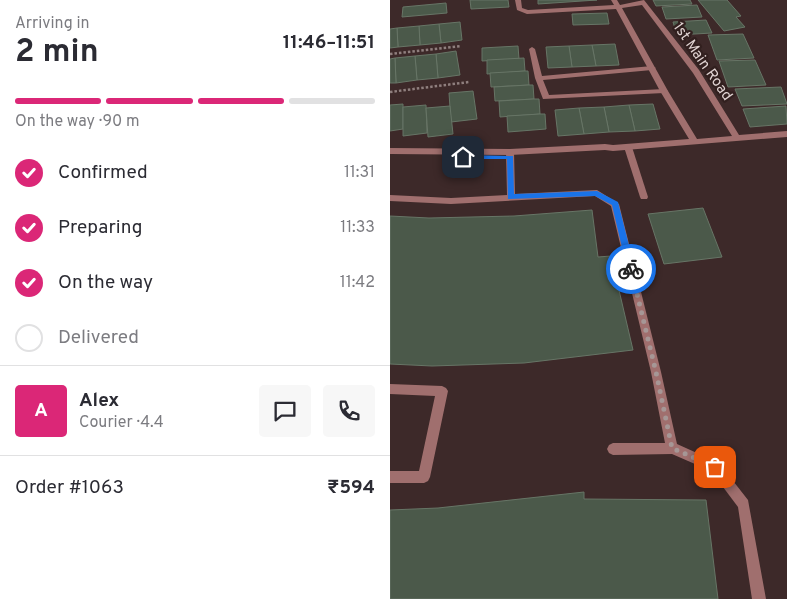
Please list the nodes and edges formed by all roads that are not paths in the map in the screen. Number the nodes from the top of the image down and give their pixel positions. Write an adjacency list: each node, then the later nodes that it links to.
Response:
1 (518, 0): 4 (street, 1st Main Road)
2 (614, 0): 4 (street)
3 (642, 1): 4 (street, 1st Main Road); 10 (street, 1st Main Road)
4 (617, 7): 6 (street)
5 (532, 49): 7 (street)
6 (652, 68): 7 (street); 8 (street)
7 (539, 78): 8 (street)
8 (664, 91): 11 (street)
9 (787, 134): 10 (street)
10 (737, 138): 11 (street)
11 (695, 142): 12 (street)
12 (628, 147): 14 (street); 17 (street)
13 (390, 151): 14 (street)
14 (510, 154): 15 (street); 16 (street)
15 (390, 157)
16 (511, 197): 18 (street); 20 (street)
17 (644, 197)
18 (390, 198)
19 (390, 389): 22 (street)
20 (672, 448): 21 (street); 23 (street)
21 (613, 449)
22 (390, 477)
23 (758, 599)

